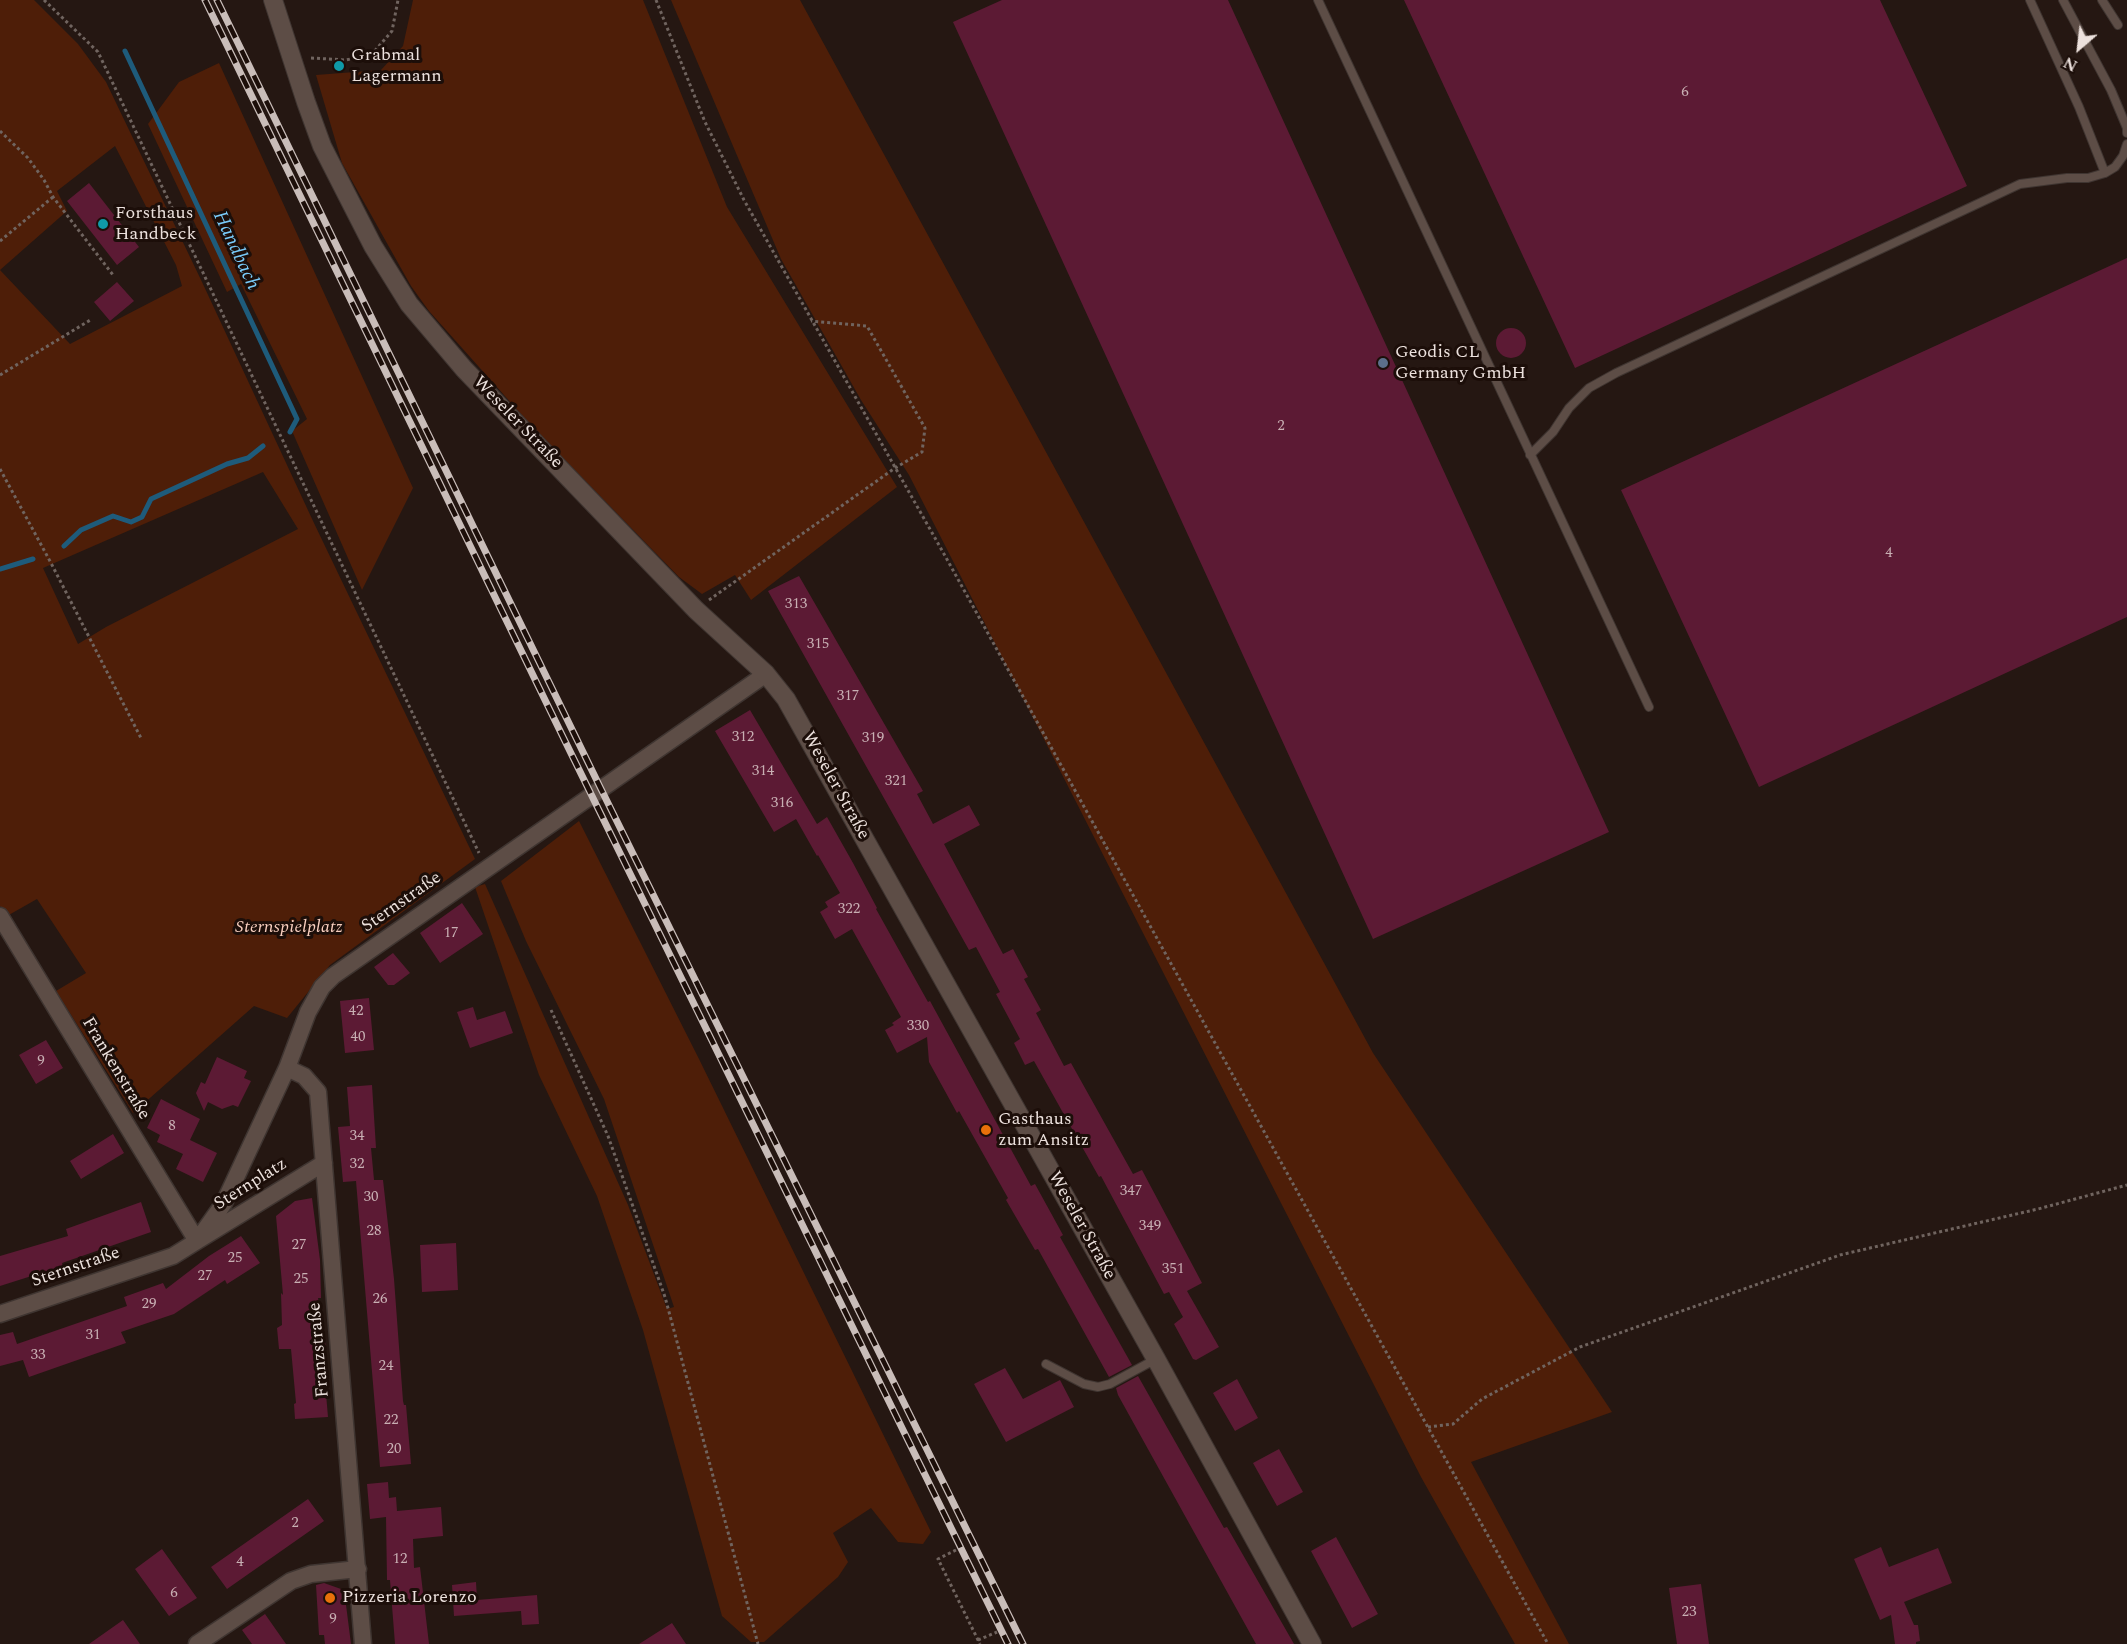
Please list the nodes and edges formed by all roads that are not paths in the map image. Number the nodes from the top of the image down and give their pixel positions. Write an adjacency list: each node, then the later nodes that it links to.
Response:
1 (273, 0): 11 (main road, Weseler Straße)
2 (1318, 0): 10 (lane)
3 (2030, 0): 9 (lane)
4 (2063, 0): 7 (lane)
5 (2102, 0): 6 (lane)
6 (2118, 25)
7 (2127, 133)
8 (2127, 144): 9 (lane)
9 (2104, 173): 10 (lane)
10 (1530, 454): 12 (lane)
11 (766, 674): 14 (street, Sternstraße); 18 (main road, Weseler Straße)
12 (1649, 707)
13 (0, 916): 16 (street, Frankenstraße)
14 (287, 1068): 15 (street, Franzstraße); 16 (street, Sternstraße)
15 (324, 1163): 16 (street, Sternplatz); 20 (street, Franzstraße)
16 (197, 1241): 17 (street, Sternstraße)
17 (0, 1314)
18 (1156, 1359): 19 (lane); 23 (main road, Weseler Straße)
19 (1046, 1364)
20 (358, 1569): 21 (street); 22 (street, Franzstraße)
21 (197, 1644)
22 (363, 1644)
23 (1312, 1644)

